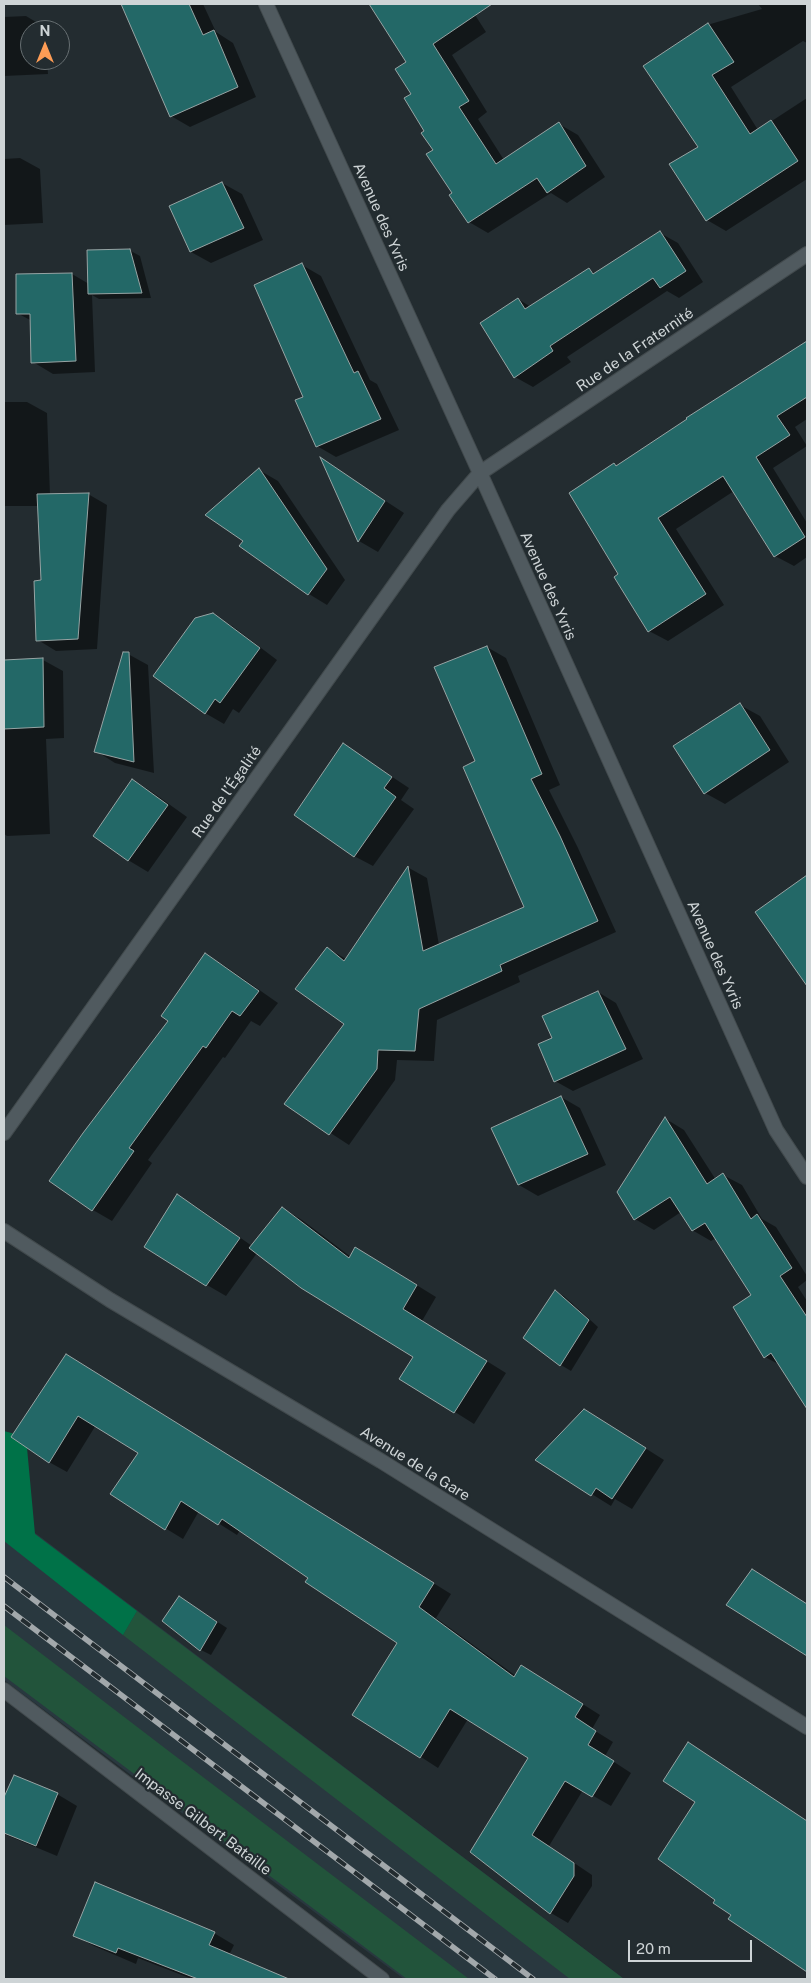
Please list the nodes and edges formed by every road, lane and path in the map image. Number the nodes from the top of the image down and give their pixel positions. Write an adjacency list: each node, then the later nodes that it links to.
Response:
1 (266, 4): 3 (street, Avenue des Yvris)
2 (807, 254): 3 (street, Rue de la Fraternité)
3 (480, 473): 4 (street, Rue de l’Égalité); 5 (street, Avenue des Yvris)
4 (4, 1133)
5 (807, 1177)
6 (4, 1231): 8 (street, Avenue de la Gare)
7 (4, 1690): 9 (street, Impasse Gilbert Bataille)
8 (807, 1727)
9 (382, 1979)

